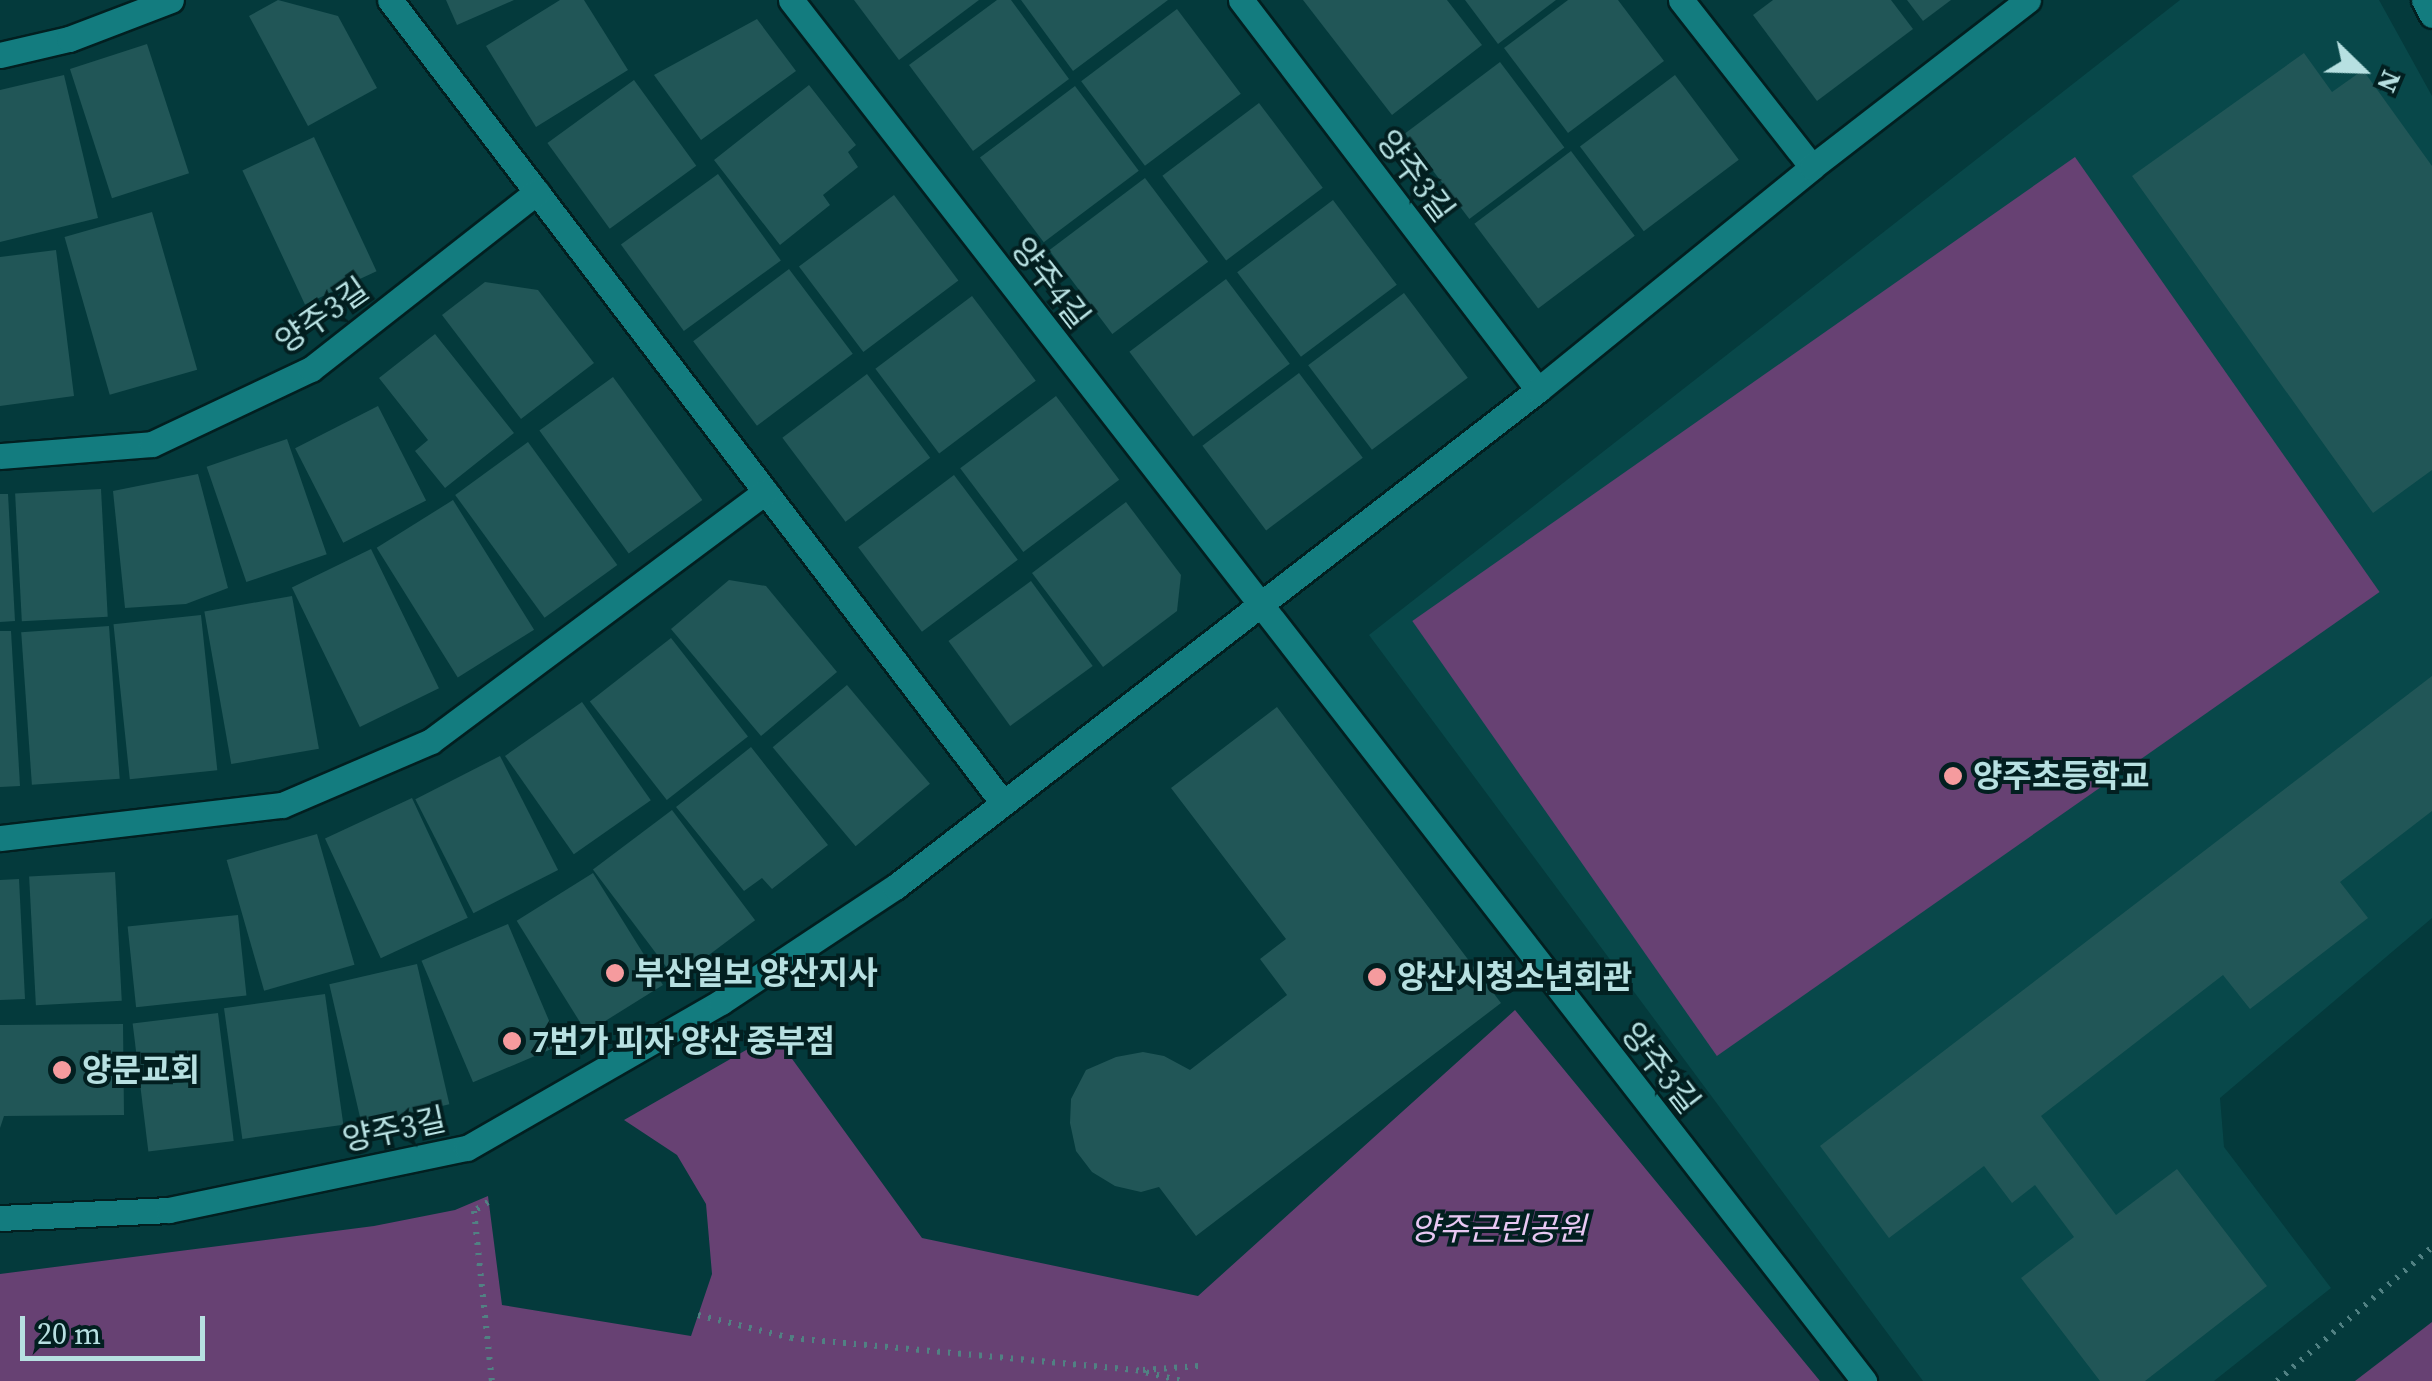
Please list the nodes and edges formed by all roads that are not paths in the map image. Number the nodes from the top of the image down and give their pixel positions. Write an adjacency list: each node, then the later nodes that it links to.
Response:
1 (170, 0): 9 (street)
2 (390, 0): 11 (street)
3 (791, 0): 15 (street, 양주4길)
4 (1241, 0): 12 (street, 양주3길)
5 (1681, 0): 10 (street)
6 (2028, 0): 10 (street, 양주3길)
7 (2424, 0): 8 (street)
8 (2432, 15)
9 (0, 55)
10 (1812, 166): 12 (street, 양주3길)
11 (537, 192): 13 (street, 양주3길); 14 (street)
12 (1538, 390): 15 (street, 양주3길)
13 (0, 456)
14 (765, 492): 16 (street); 17 (street)
15 (1258, 606): 16 (street, 양주3길); 19 (street, 양주3길)
16 (1003, 803): 18 (street, 양주3길)
17 (0, 838)
18 (0, 1218)
19 (1864, 1381)

